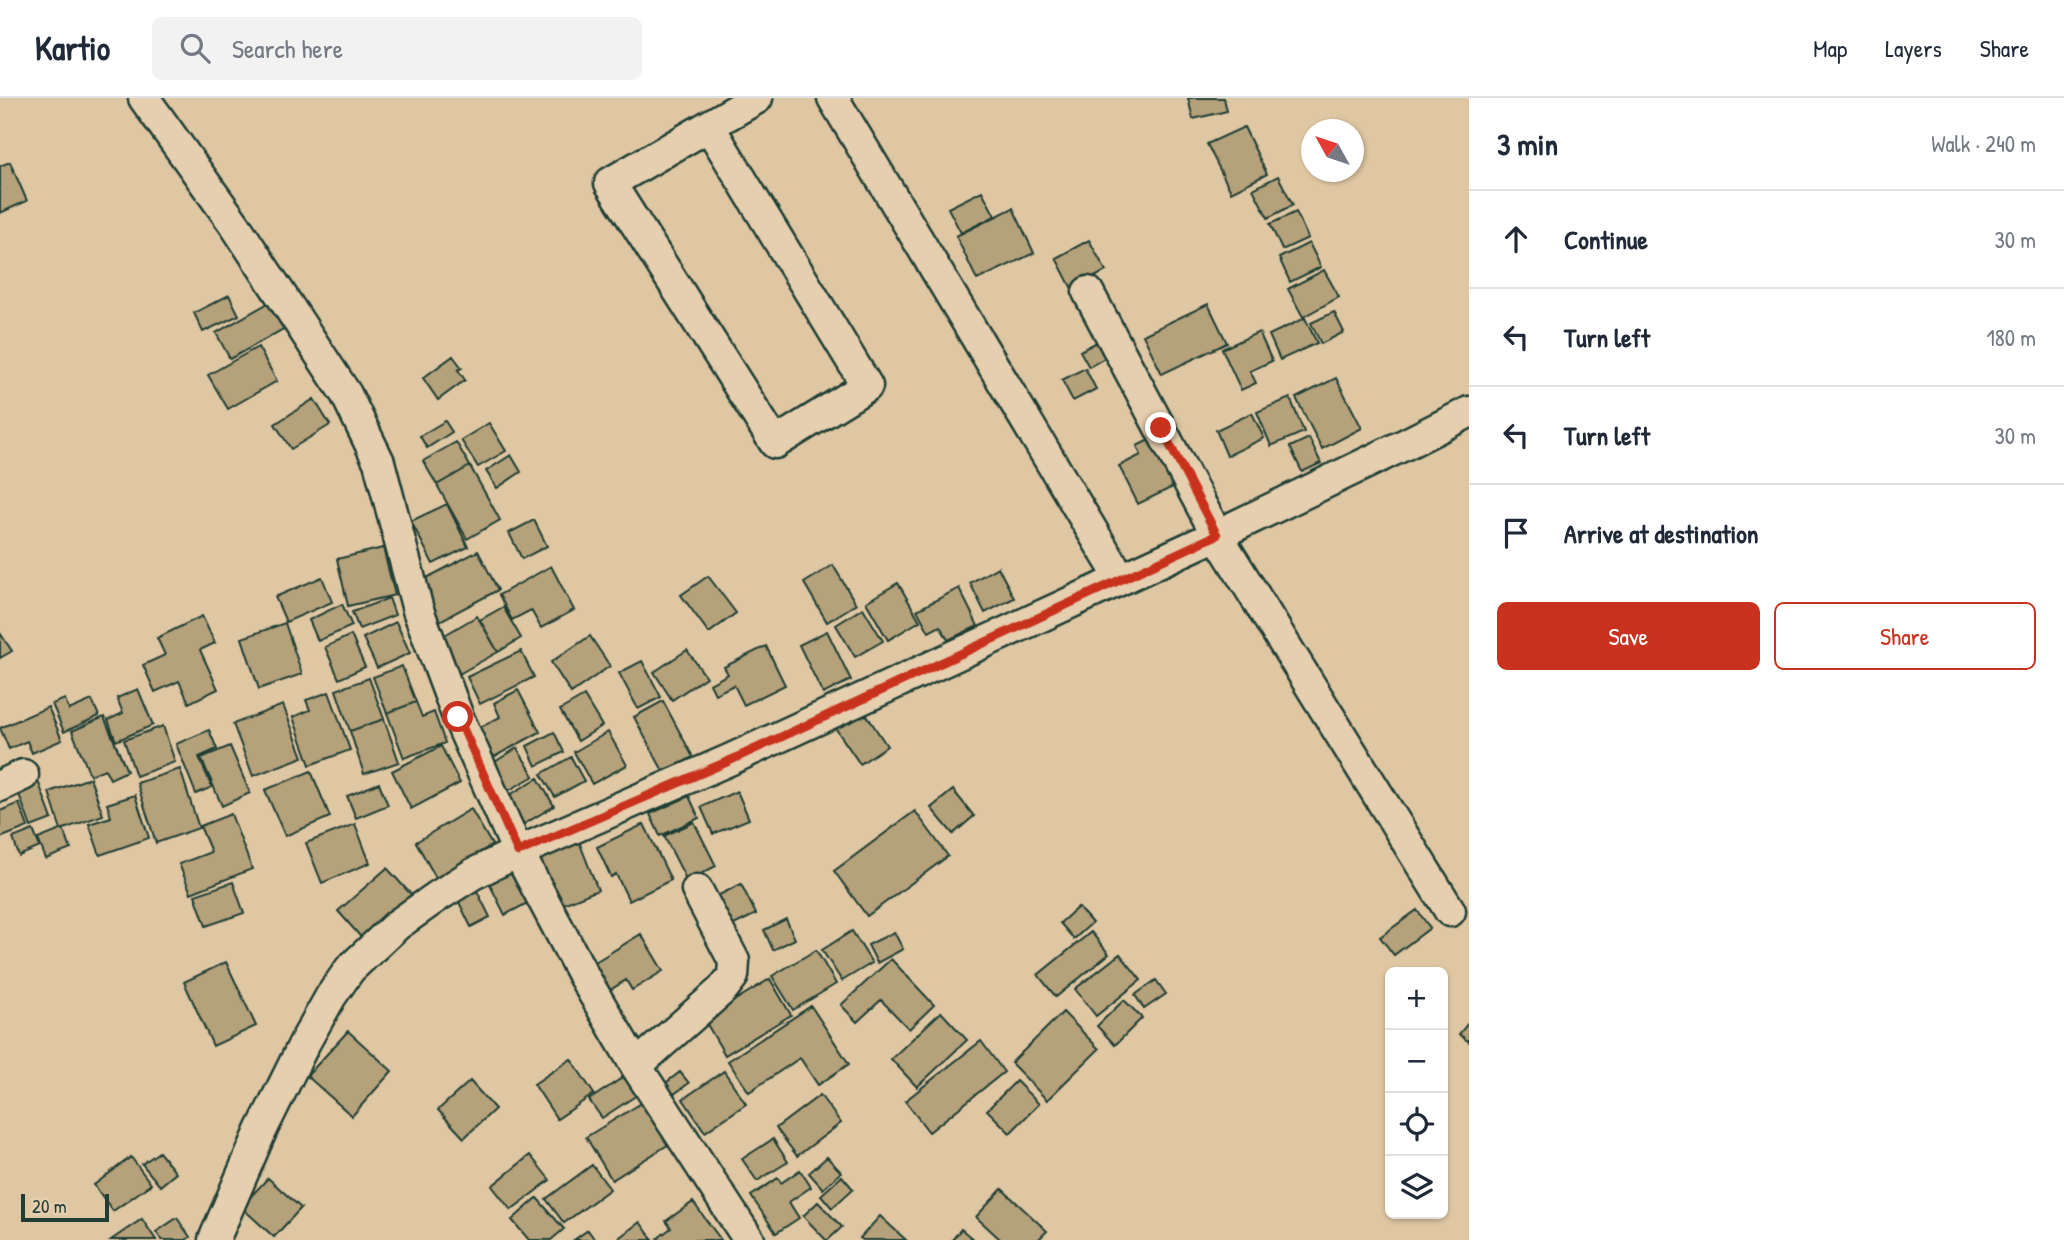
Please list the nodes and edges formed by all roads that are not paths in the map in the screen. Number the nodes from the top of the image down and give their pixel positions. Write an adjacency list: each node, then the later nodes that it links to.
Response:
1 (144, 98): 9 (street)
2 (757, 98): 4 (street)
3 (833, 98): 8 (street)
4 (709, 126): 4 (street)
5 (1087, 292): 7 (street)
6 (1469, 412): 7 (street)
7 (1217, 535): 8 (street); 11 (street)
8 (1121, 579): 9 (street)
9 (518, 852): 12 (street); 13 (street)
10 (697, 890): 12 (street)
11 (1450, 911)
12 (636, 1066): 14 (street)
13 (214, 1240)
14 (749, 1240)

